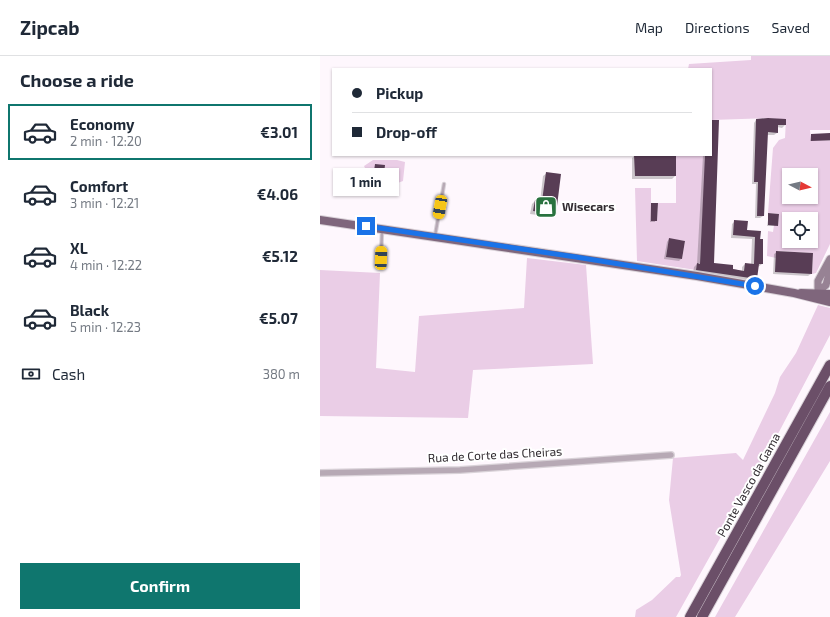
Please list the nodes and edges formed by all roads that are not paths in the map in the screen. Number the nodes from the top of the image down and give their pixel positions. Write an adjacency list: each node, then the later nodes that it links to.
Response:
1 (444, 184): 4 (lane)
2 (320, 220): 3 (main road)
3 (382, 229): 4 (main road); 5 (lane)
4 (435, 237): 10 (main road)
5 (381, 258)
6 (830, 259): 10 (main road)
7 (830, 271): 8 (main road); 10 (main road)
8 (830, 281)
9 (830, 294): 10 (main road)
10 (818, 296): 11 (main road)
11 (830, 302)
12 (830, 365): 16 (highway, Ponte Vasco da Gama)
13 (830, 386): 17 (highway, Ponte Vasco da Gama)
14 (671, 455): 15 (street, Rua de Corte das Cheiras)
15 (320, 472)
16 (690, 617)
17 (702, 617)

